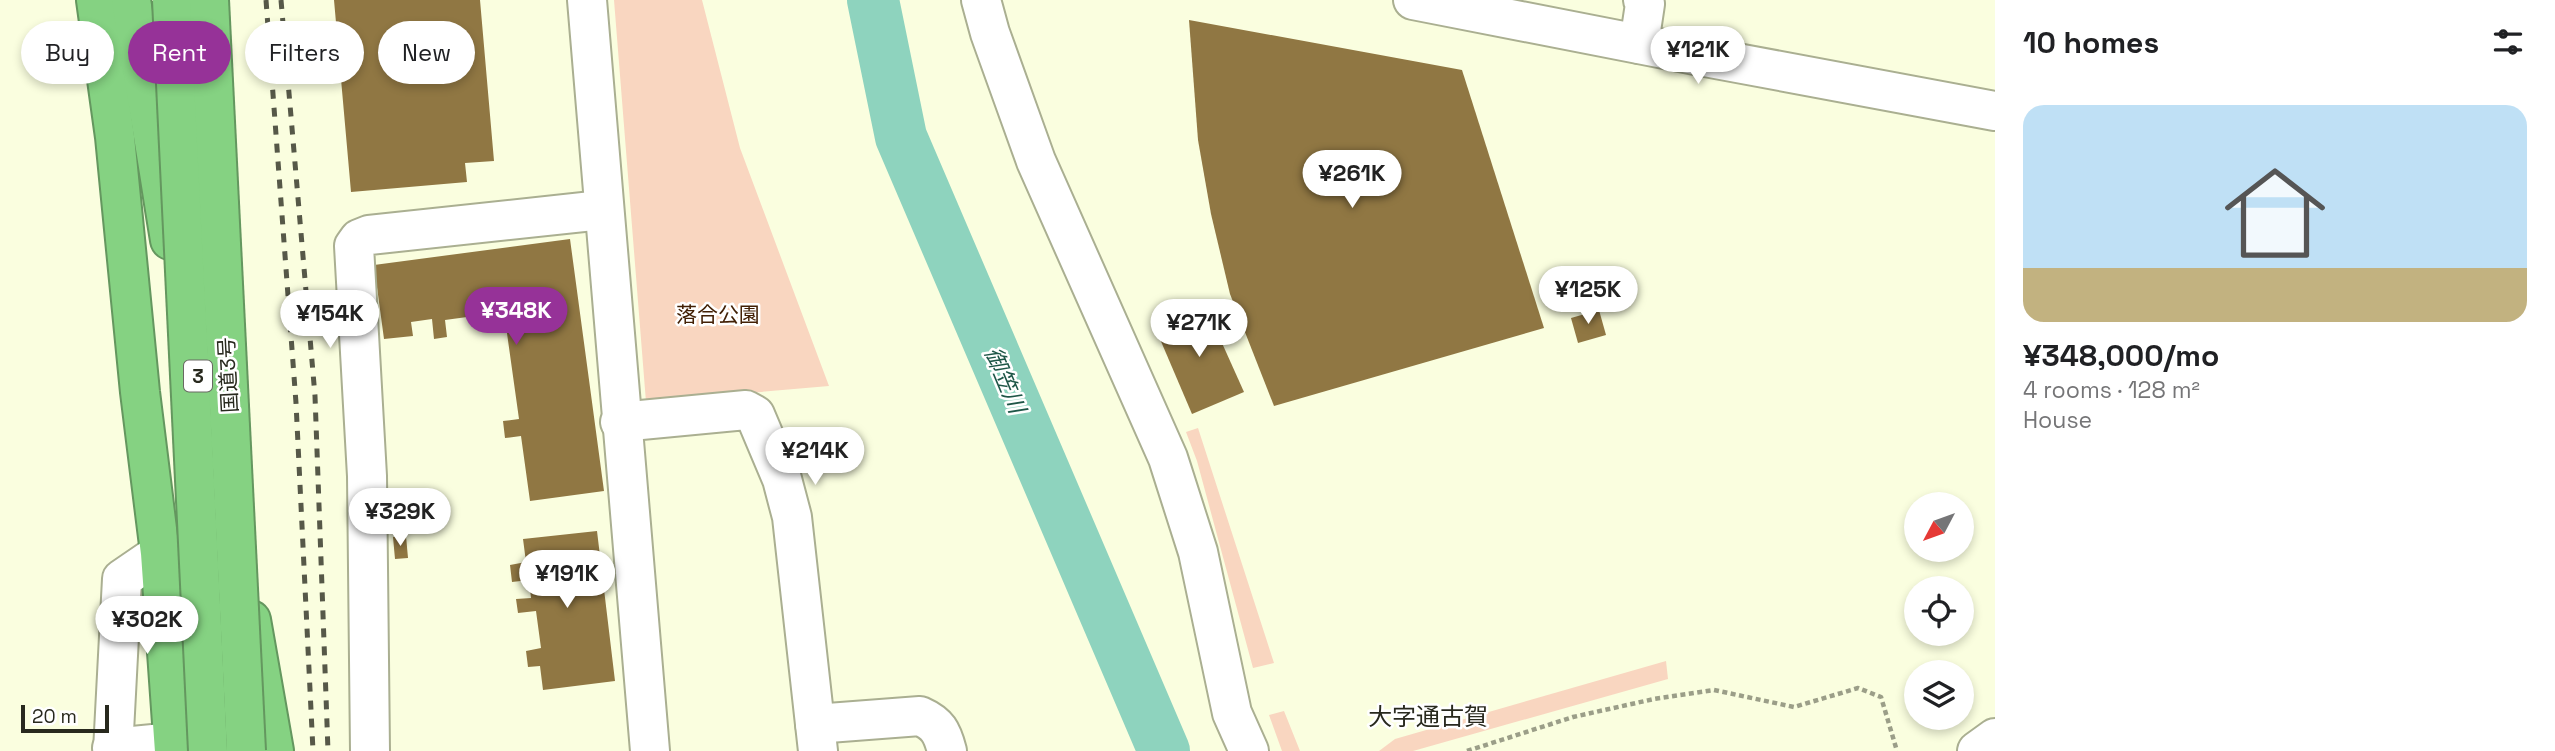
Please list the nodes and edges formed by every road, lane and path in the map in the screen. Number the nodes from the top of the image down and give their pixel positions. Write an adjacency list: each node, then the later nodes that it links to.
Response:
1 (96, 0): 13 (highway)
2 (131, 0): 19 (highway, 3)
3 (172, 0): 16 (highway, 国道3号 / 3, bridge)
4 (209, 0): 18 (highway, 国道3号 / 3, bridge)
5 (587, 0): 11 (street)
6 (981, 0): 23 (street)
7 (1413, 0): 9 (street)
8 (1643, 0): 9 (street)
9 (1639, 44): 10 (street)
10 (1995, 111)
11 (602, 210): 12 (street); 20 (street)
12 (620, 422): 14 (street); 21 (street)
13 (160, 553): 16 (highway); 17 (street)
14 (817, 737): 22 (street)
15 (1995, 738): 26 (street)
16 (185, 748): 17 (street)
17 (112, 749)
18 (246, 751)
19 (274, 751)
20 (370, 751)
21 (650, 751)
22 (947, 751)
23 (1249, 751)
24 (1467, 751): 25 (path)
25 (1897, 751)
26 (1977, 751)

